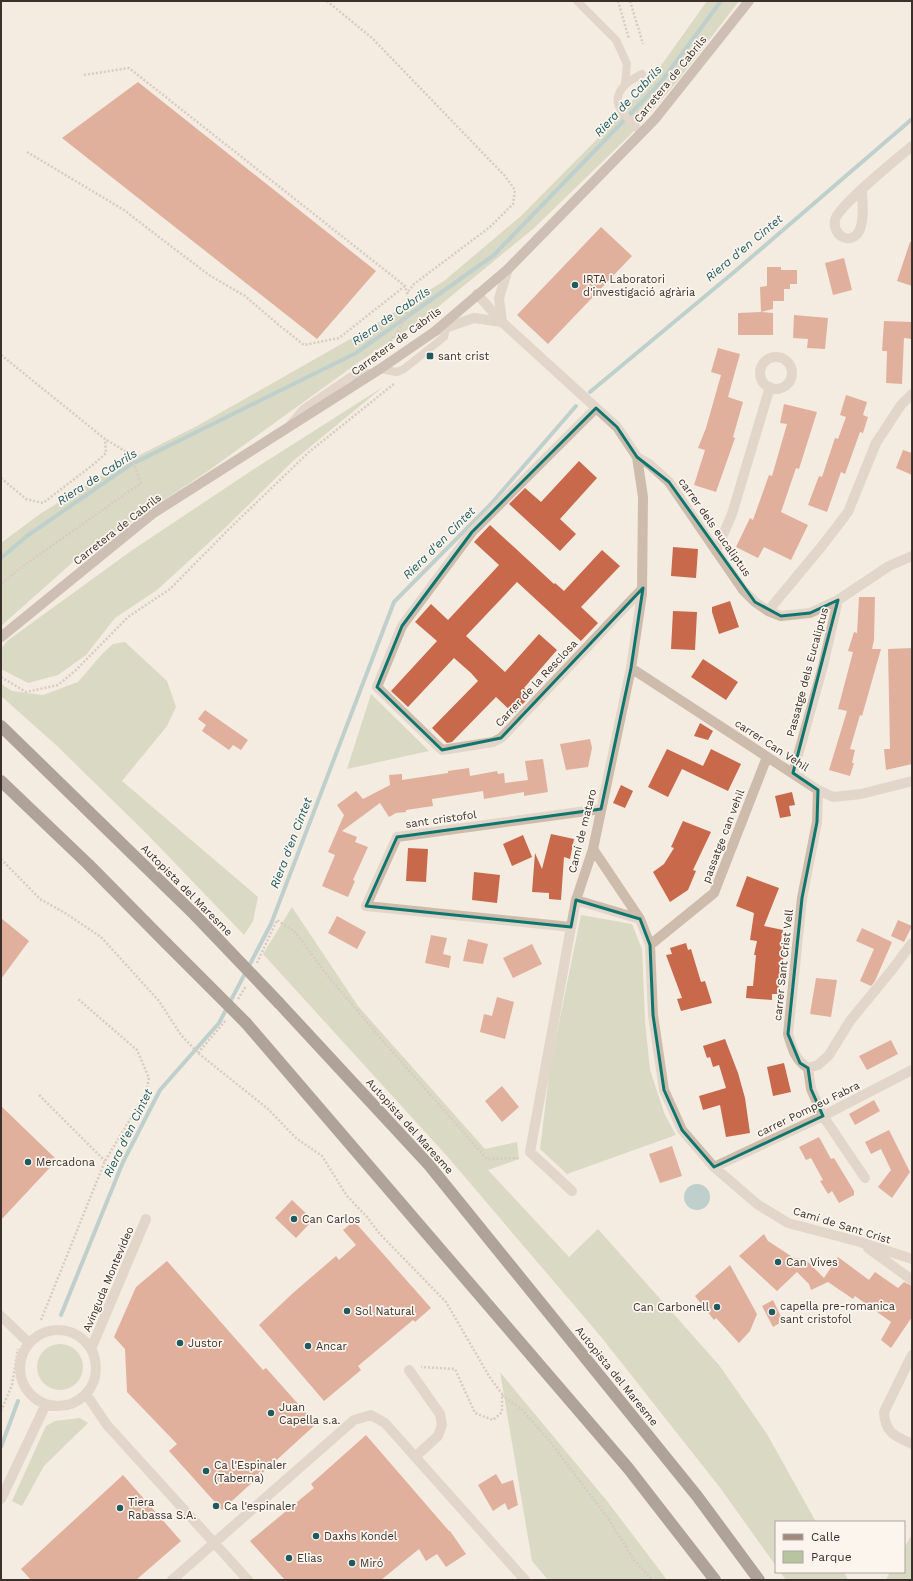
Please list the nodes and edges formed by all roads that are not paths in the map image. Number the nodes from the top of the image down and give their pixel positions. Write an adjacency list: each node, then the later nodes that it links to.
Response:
1 (576, 1): 4 (lane)
2 (749, 1): 5 (street, Carretera de Cabrils)
3 (642, 74): 4 (lane)
4 (626, 84): 5 (lane)
5 (642, 133): 8 (street, Carretera de Cabrils)
6 (912, 146): 7 (street)
7 (862, 189)
8 (508, 269): 9 (street, Carretera de Cabrils); 10 (street)
9 (477, 294): 10 (street, carrer dels eucaliptus); 11 (street, Carretera de Cabrils)
10 (502, 322): 11 (street); 15 (street, carrer dels eucaliptus)
11 (447, 324): 12 (street, Carretera de Cabrils); 12 (lane)
12 (377, 371): 16 (street, Carretera de Cabrils); 16 (lane)
13 (770, 387): 18 (street)
14 (912, 394): 22 (street)
15 (596, 408): 17 (street, carrer dels eucaliptus); 20 (street, Carrer de la Resclosa)
16 (286, 430): 23 (street, Carretera de Cabrils)
17 (637, 457): 18 (street, carrer dels eucaliptus); 20 (street, Camí de mataro)
18 (716, 551): 22 (street, carrer dels eucaliptus)
19 (912, 556): 21 (street, carrer dels eucaliptus)
20 (642, 589): 24 (street, Camí de mataro)
21 (838, 600): 22 (street, carrer dels eucaliptus); 27 (street, Passatge dels Eucaliptus)
22 (768, 611)
23 (3, 636)
24 (630, 668): 26 (street, carrer Can Vehil); 31 (street, Camí de mataro)
25 (1, 726): 63 (highway, Autopista del Maresme, bridge)
26 (767, 756): 27 (street, carrer Can Vehil); 37 (street, passatge can vehil)
27 (793, 773): 30 (street, carrer Can Vehil)
28 (1, 781): 62 (highway, bridge)
29 (912, 781): 30 (street, carrer Can Vehil)
30 (818, 790): 38 (street, carrer Sant Crist Vell)
31 (601, 809): 32 (street, Camí de mataro); 35 (street, sant cristofol)
32 (593, 849): 33 (street, Camí de mataro); 34 (street, Camí de Sant Crist)
33 (576, 900): 34 (street); 35 (street, Camí de mataro)
34 (640, 918): 37 (street, Camí de Sant Crist)
35 (571, 927): 43 (street, Camí de mataro)
36 (912, 943): 38 (street)
37 (650, 945): 41 (street, Camí de Sant Crist)
38 (808, 1068): 40 (street)
39 (912, 1070): 40 (street, carrer Pompeu Fabra)
40 (823, 1116): 41 (street, carrer Pompeu Fabra); 42 (street)
41 (714, 1167): 45 (street, Camí de Sant Crist)
42 (865, 1178)
43 (572, 1191)
44 (146, 1219): 50 (street, Avinguda Montevideo)
45 (860, 1242): 46 (street, Camí de Sant Crist); 47 (street)
46 (912, 1259)
47 (912, 1280)
48 (1, 1316): 49 (street)
49 (29, 1343): 50 (street); 54 (street)
50 (91, 1349): 53 (street)
51 (912, 1355): 55 (street)
52 (409, 1370): 56 (street)
53 (86, 1394): 54 (street); 58 (street)
54 (46, 1404): 57 (street)
55 (912, 1444)
56 (416, 1456): 58 (street); 61 (street)
57 (1, 1498)
58 (215, 1543): 59 (street); 60 (street)
59 (172, 1580)
60 (248, 1580)
61 (525, 1580)
62 (715, 1580)
63 (759, 1580)

